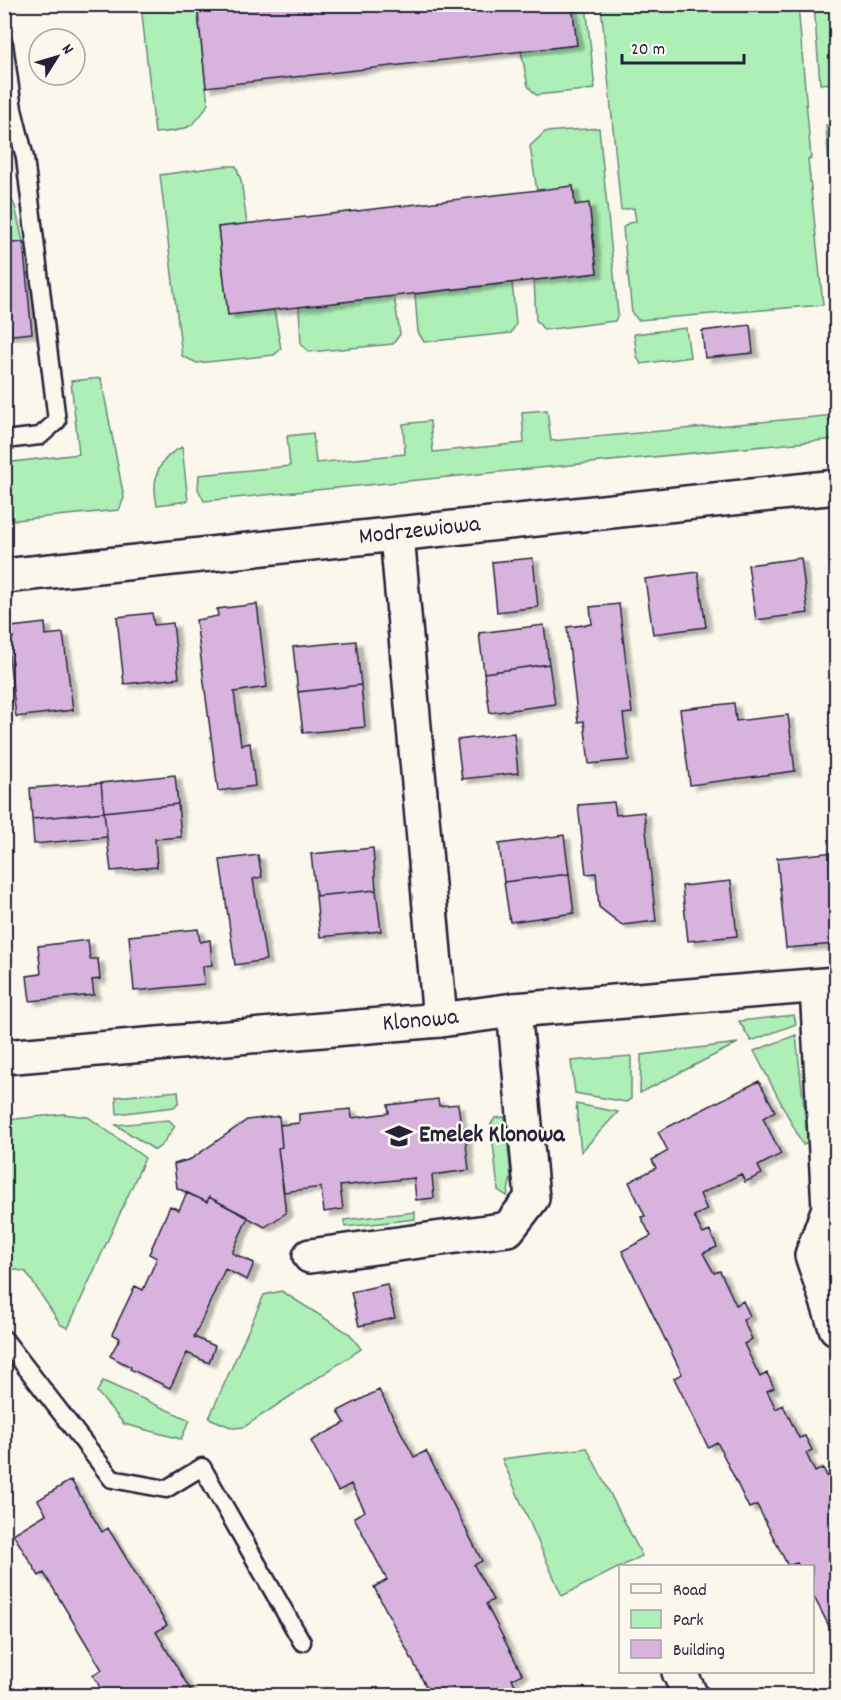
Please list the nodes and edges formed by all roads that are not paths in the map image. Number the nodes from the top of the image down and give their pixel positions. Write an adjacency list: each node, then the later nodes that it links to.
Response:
1 (4, 44): 2 (lane)
2 (4, 440)
3 (837, 487): 4 (street, Modrzewiowa)
4 (397, 535): 5 (street, Modrzewiowa); 8 (street)
5 (4, 576)
6 (827, 986): 7 (street, Klonowa); 11 (street)
7 (514, 1010): 8 (street, Klonowa); 10 (street)
8 (440, 1020): 9 (street, Klonowa)
9 (4, 1058)
10 (310, 1256)
11 (837, 1328)
12 (4, 1339): 13 (lane)
13 (302, 1642)
14 (680, 1673): 15 (street)
15 (692, 1695)

